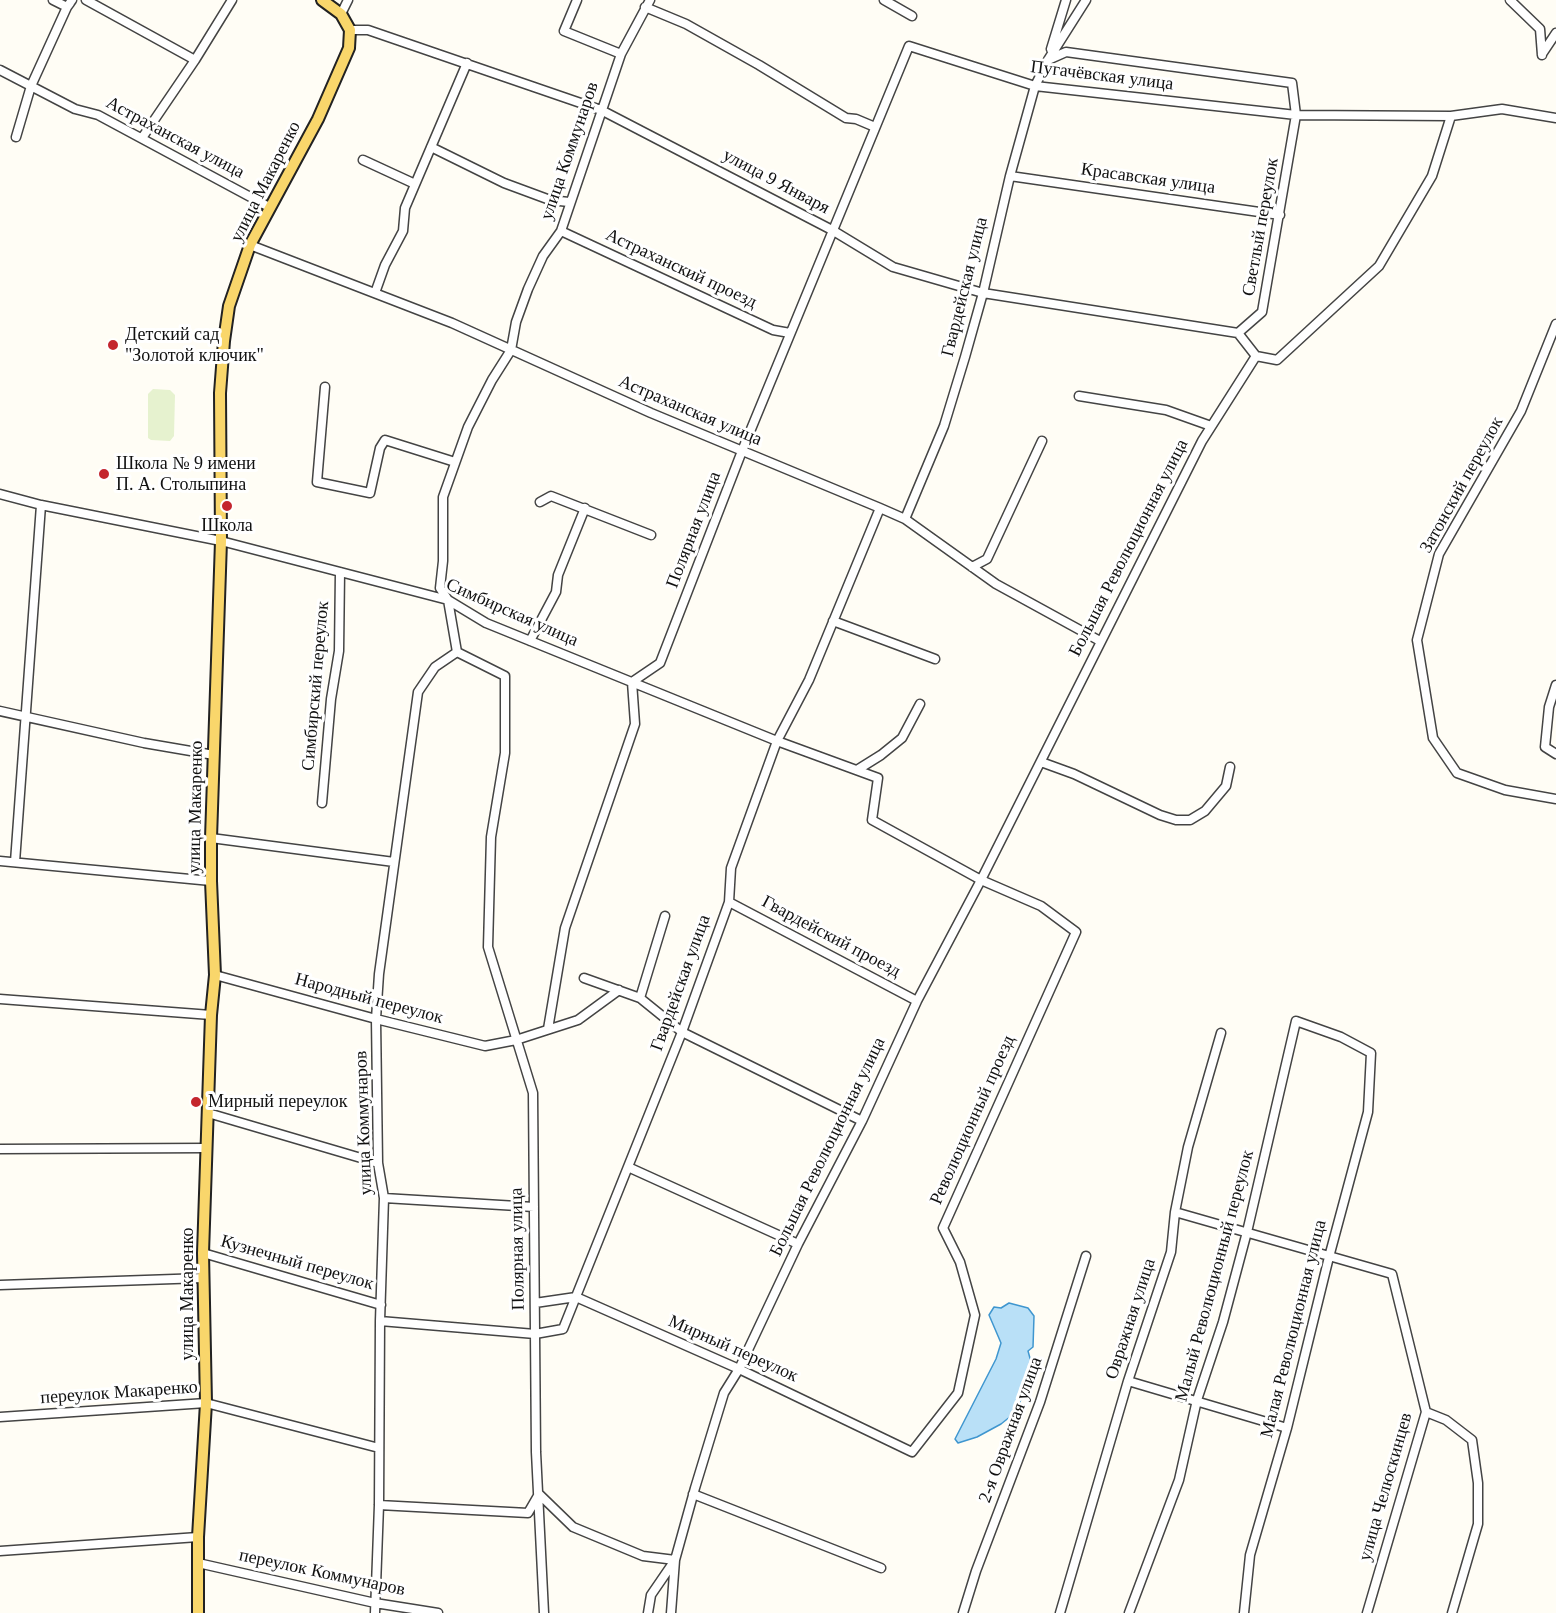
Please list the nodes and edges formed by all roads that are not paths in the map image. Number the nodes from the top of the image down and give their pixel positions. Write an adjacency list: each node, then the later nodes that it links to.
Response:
1 (53, 0): 11 (street)
2 (86, 0): 19 (street)
3 (232, 0): 19 (street)
4 (322, 0): 13 (main road)
5 (348, 0): 13 (street)
6 (577, 0): 18 (street)
7 (884, 0): 14 (street)
8 (1066, 0): 20 (street)
9 (1086, 0): 20 (street)
10 (1510, 0): 16 (street)
11 (70, 2): 23 (street)
12 (648, 3): 18 (street, улица Коммунаров); 29 (street)
13 (341, 14): 15 (main road)
14 (912, 16)
15 (350, 30): 21 (street, улица 9 Января); 37 (main road, улица Макаренко)
16 (1556, 33)
17 (909, 46): 24 (street, Пугачёвская улица); 29 (street, Полярная улица)
18 (621, 54): 25 (street, улица Коммунаров)
19 (195, 60): 31 (street)
20 (1048, 60): 24 (street, Гвардейская улица); 26 (street, Пугачёвская улица)
21 (467, 63): 25 (street, улица 9 Января); 32 (street)
22 (0, 70): 23 (street, Астраханская улица)
23 (31, 86): 30 (street); 31 (street, Астраханская улица)
24 (1035, 86): 26 (street, Пугачёвская улица); 34 (street, Гвардейская улица)
25 (601, 110): 36 (street, улица Коммунаров); 39 (street, улица 9 Января)
26 (1296, 115): 27 (street, Пугачёвская улица); 38 (street, Светлый переулок)
27 (1451, 116): 28 (street, Пугачёвская улица); 48 (street)
28 (1556, 118)
29 (875, 127): 39 (street, Полярная улица)
30 (16, 137)
31 (142, 138): 37 (street, Астраханская улица)
32 (431, 147): 35 (street); 36 (street)
33 (363, 160): 35 (street)
34 (1010, 176): 38 (street, Красавская улица); 43 (street, Гвардейская улица)
35 (415, 184): 42 (street)
36 (569, 202): 40 (street, улица Коммунаров)
37 (269, 207): 41 (main road, улица Макаренко)
38 (1280, 214): 46 (street, Светлый переулок)
39 (832, 230): 43 (street, улица 9 Января); 45 (street, Полярная улица)
40 (561, 231): 45 (street, Астраханский проезд); 47 (street, улица Коммунаров)
41 (250, 244): 42 (street, Астраханская улица); 62 (main road, улица Макаренко)
42 (375, 293): 47 (street, Астраханская улица)
43 (983, 293): 46 (street, улица 9 Января); 60 (street, Гвардейская улица)
44 (1556, 324): 82 (street, Затонский переулок)
45 (790, 333): 53 (street, Полярная улица)
46 (1238, 333): 48 (street)
47 (512, 350): 53 (street, Астраханская улица); 54 (street, улица Коммунаров)
48 (1256, 356): 51 (street, Большая Революционная улица)
49 (325, 387): 54 (street)
50 (1079, 396): 51 (street)
51 (1211, 426): 68 (street, Большая Революционная улица)
52 (1042, 441): 63 (street)
53 (742, 451): 59 (street, Астраханская улица); 71 (street, Полярная улица)
54 (455, 462): 65 (street, улица Коммунаров)
55 (0, 494): 57 (street, Симбирская улица)
56 (540, 502): 58 (street)
57 (40, 505): 62 (street, Симбирская улица); 75 (street)
58 (585, 508): 61 (street); 67 (street)
59 (880, 508): 60 (street, Астраханская улица); 66 (street, Гвардейская улица)
60 (905, 519): 63 (street, Астраханская улица)
61 (651, 535)
62 (221, 541): 64 (street, Симбирская улица); 78 (main road, улица Макаренко)
63 (972, 567): 68 (street, Астраханская улица)
64 (340, 572): 65 (street, Симбирская улица); 83 (street, Симбирский переулок)
65 (448, 600): 67 (street, Симбирская улица); 69 (street, улица Коммунаров)
66 (833, 621): 70 (street); 76 (street, Гвардейская улица)
67 (530, 641): 71 (street, Симбирская улица)
68 (1100, 641): 79 (street, Большая Революционная улица)
69 (457, 652): 87 (street, улица Коммунаров); 103 (street, Полярная улица)
70 (935, 659)
71 (632, 682): 76 (street, Симбирская улица); 100 (street)
72 (1556, 685): 77 (street)
73 (920, 704): 81 (street)
74 (0, 711): 75 (street)
75 (25, 717): 78 (street); 86 (street)
76 (777, 741): 81 (street, Симбирская улица); 90 (street, Гвардейская улица)
77 (1556, 754)
78 (214, 755): 84 (main road, улица Макаренко)
79 (1041, 762): 80 (street); 88 (street, Большая Революционная улица)
80 (1230, 767)
81 (857, 770): 88 (street, Симбирская улица)
82 (1556, 799)
83 (322, 803)
84 (211, 838): 87 (street); 89 (main road, улица Макаренко)
85 (0, 861): 86 (street)
86 (15, 862): 89 (street)
87 (394, 862): 99 (street, улица Коммунаров)
88 (981, 880): 97 (street, Большая Революционная улица); 134 (street, Революционный проезд)
89 (211, 881): 92 (main road, улица Макаренко)
90 (729, 902): 97 (street, Гвардейский проезд); 101 (street, Гвардейская улица)
91 (665, 916): 95 (street)
92 (215, 975): 98 (main road, улица Макаренко); 99 (street, Народный переулок)
93 (584, 978): 94 (street)
94 (619, 990): 95 (street); 100 (street, Народный переулок)
95 (640, 998): 101 (street)
96 (0, 999): 98 (street)
97 (917, 1001): 106 (street, Большая Революционная улица)
98 (211, 1015): 105 (main road, улица Макаренко)
99 (376, 1019): 103 (street, Народный переулок); 109 (street, улица Коммунаров)
100 (548, 1029): 103 (street, Народный переулок)
101 (682, 1032): 106 (street); 110 (street, Гвардейская улица)
102 (1221, 1033): 113 (street, Овражная улица)
103 (516, 1040): 112 (street, Полярная улица)
104 (1371, 1053): 114 (street, Малый Революционный переулок); 118 (street, Малая Революционная улица)
105 (208, 1113): 107 (main road, улица Макаренко); 109 (street)
106 (862, 1121): 115 (street, Большая Революционная улица)
107 (207, 1148): 108 (street); 116 (main road, улица Макаренко)
108 (0, 1149)
109 (378, 1163): 111 (street, улица Коммунаров)
110 (628, 1167): 115 (street); 121 (street, Гвардейская улица)
111 (384, 1198): 112 (street); 123 (street, улица Коммунаров)
112 (534, 1207): 122 (street, Полярная улица)
113 (1175, 1212): 114 (street, улица Челюскинцев); 127 (street, Овражная улица)
114 (1247, 1232): 118 (street, улица Челюскинцев); 128 (street, Малый Революционный переулок)
115 (798, 1244): 126 (street, Большая Революционная улица)
116 (203, 1253): 119 (main road, улица Макаренко); 123 (street, Кузнечный переулок)
117 (1086, 1256): 150 (street, 2-я Овражная улица)
118 (1329, 1257): 130 (street, улица Челюскинцев); 132 (street, Малая Революционная улица)
119 (203, 1278): 120 (street); 129 (main road, улица Макаренко)
120 (0, 1285)
121 (576, 1297): 122 (street); 125 (street, Гвардейская улица); 126 (street, Мирный переулок)
122 (535, 1303): 125 (street, Полярная улица)
123 (381, 1305): 124 (street, улица Коммунаров)
124 (380, 1321): 125 (street); 133 (street, улица Коммунаров)
125 (535, 1334): 135 (street, Полярная улица)
126 (739, 1369): 134 (street, Мирный переулок); 136 (street, Большая Революционная улица)
127 (1128, 1381): 128 (street); 151 (street, Овражная улица)
128 (1197, 1400): 132 (street); 152 (street, Малый Революционный переулок)
129 (206, 1403): 131 (street, переулок Макаренко); 133 (street, переулок Макаренко); 138 (main road, улица Макаренко)
130 (1426, 1412): 154 (street, улица Челюскинцев); 155 (street)
131 (0, 1417)
132 (1287, 1428): 153 (street, Малая Революционная улица)
133 (379, 1448): 137 (street, улица Коммунаров)
134 (912, 1452)
135 (539, 1494): 137 (street); 140 (street); 147 (street, Полярная улица)
136 (693, 1494): 140 (street, Большая Революционная улица); 142 (street)
137 (380, 1505): 143 (street, улица Коммунаров)
138 (198, 1537): 139 (street); 141 (main road, улица Макаренко)
139 (0, 1551)
140 (675, 1560): 148 (street, Большая Революционная улица); 149 (street, Большая Революционная улица)
141 (198, 1563): 143 (street, переулок Коммунаров); 144 (main road, улица Макаренко)
142 (881, 1568)
143 (375, 1603): 145 (street, улица Коммунаров); 146 (street, переулок Коммунаров)
144 (198, 1613)
145 (375, 1613)
146 (438, 1613)
147 (544, 1613)
148 (648, 1613)
149 (671, 1613)
150 (963, 1613)
151 (1060, 1613)
152 (1129, 1613)
153 (1244, 1613)
154 (1368, 1613)
155 (1452, 1613)

